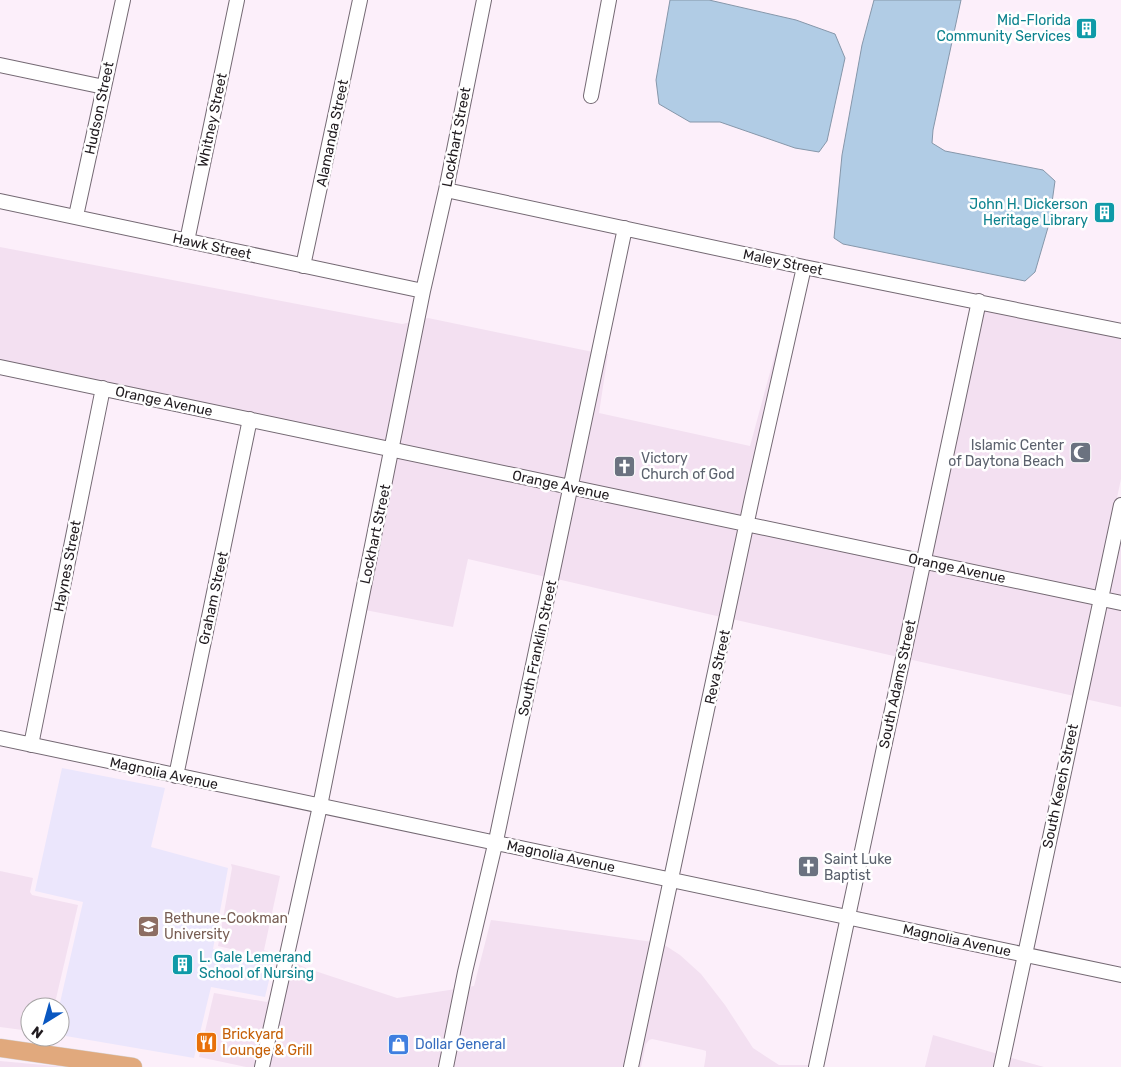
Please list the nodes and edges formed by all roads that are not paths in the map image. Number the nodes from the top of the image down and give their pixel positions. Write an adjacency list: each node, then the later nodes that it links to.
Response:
1 (122, 0): 7 (street, Hudson Street)
2 (237, 0): 13 (street, Whitney Street)
3 (360, 0): 14 (street, Alamanda Street)
4 (484, 0): 9 (street, Lockhart Street)
5 (609, 0): 8 (street)
6 (0, 65): 7 (street)
7 (104, 86): 11 (street, Hudson Street)
8 (591, 96)
9 (446, 190): 12 (street, Maley Street); 16 (street, Lockhart Street)
10 (0, 200): 11 (street, Hawk Street)
11 (76, 216): 13 (street, Hawk Street)
12 (624, 228): 15 (street, Maley Street); 23 (street, South Franklin Street)
13 (187, 241): 14 (street, Hawk Street)
14 (302, 266): 16 (street, Hawk Street)
15 (804, 266): 17 (street, Maley Street); 25 (street, Reva Street)
16 (423, 291): 22 (street, Lockhart Street)
17 (980, 302): 18 (street, Maley Street); 26 (street, South Adams Street)
18 (1121, 331)
19 (0, 367): 20 (street, Orange Avenue)
20 (102, 388): 21 (street, Orange Avenue); 30 (street, Haynes Street)
21 (250, 419): 22 (street, Orange Avenue); 31 (street, Graham Street)
22 (392, 449): 23 (street, Orange Avenue); 32 (street, Lockhart Street)
23 (571, 487): 25 (street, Orange Avenue); 33 (street, South Franklin Street)
24 (1121, 505): 27 (street, South Keech Street)
25 (747, 524): 26 (street, Orange Avenue); 34 (street, Reva Street)
26 (923, 562): 27 (street, Orange Avenue); 35 (street, South Adams Street)
27 (1101, 599): 28 (street, Orange Avenue); 36 (street, South Keech Street)
28 (1121, 603)
29 (0, 738): 30 (street, Magnolia Avenue)
30 (31, 744): 31 (street, Magnolia Avenue)
31 (176, 776): 32 (street, Magnolia Avenue)
32 (320, 806): 33 (street, Magnolia Avenue); 40 (street, Lockhart Street)
33 (496, 843): 34 (street, Magnolia Avenue); 41 (street, South Franklin Street)
34 (672, 880): 35 (street, Magnolia Avenue); 42 (street, Reva Street)
35 (848, 917): 36 (street, Magnolia Avenue); 43 (street, South Adams Street)
36 (1024, 954): 37 (street, Magnolia Avenue); 44 (street, South Keech Street)
37 (1121, 975)
38 (0, 1048): 39 (main road)
39 (133, 1067)
40 (262, 1067)
41 (446, 1067)
42 (631, 1067)
43 (816, 1067)
44 (1000, 1067)

